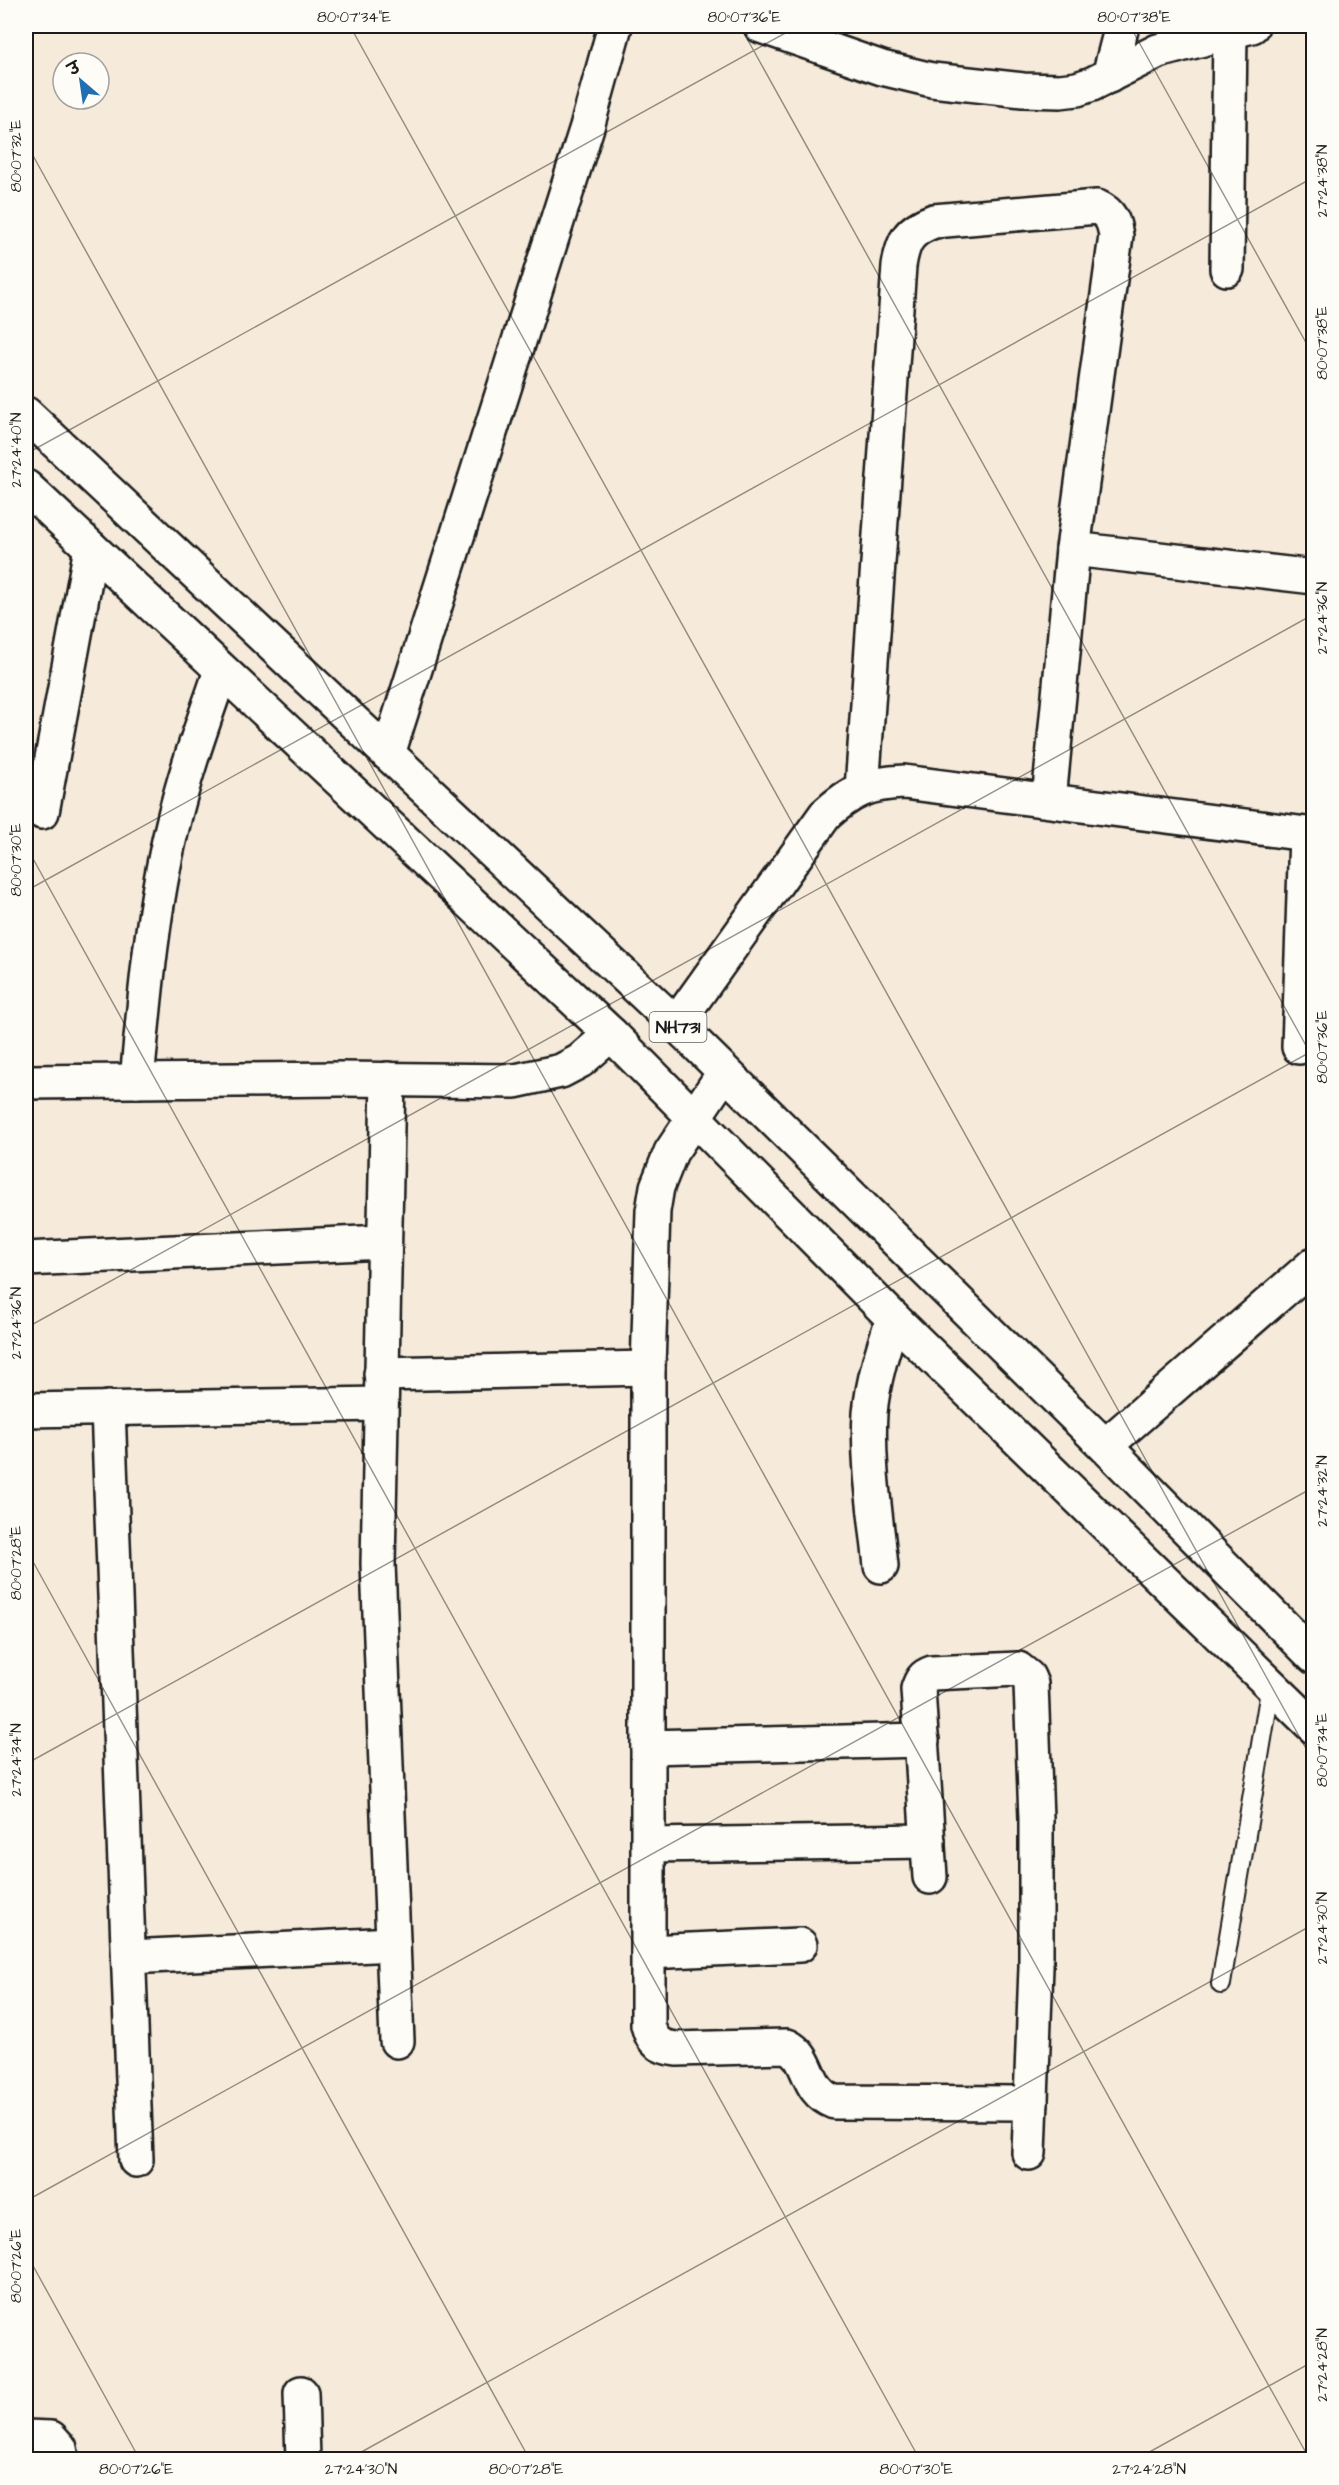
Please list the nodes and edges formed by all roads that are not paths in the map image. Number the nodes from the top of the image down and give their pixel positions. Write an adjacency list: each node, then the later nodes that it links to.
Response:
1 (615, 26): 13 (main road)
2 (761, 26): 5 (main road)
3 (1122, 26): 5 (main road)
4 (1241, 28): 5 (main road); 6 (main road)
5 (1109, 76)
6 (1227, 269)
7 (26, 414): 13 (main road, NH731)
8 (26, 487): 9 (main road, NH731)
9 (91, 548): 12 (main road, NH731); 16 (main road)
10 (1073, 549): 11 (main road); 14 (main road); 15 (main road)
11 (1314, 577)
12 (220, 671): 19 (main road, NH731); 23 (main road)
13 (388, 754): 18 (main road, NH731)
14 (862, 789): 15 (main road); 18 (main road)
15 (1049, 800): 17 (main road)
16 (42, 812)
17 (1310, 834): 20 (main road)
18 (676, 1024): 21 (main road, NH731)
19 (611, 1034): 22 (main road); 25 (main road, NH731)
20 (1299, 1047)
21 (724, 1073): 25 (main road); 34 (main road, NH731)
22 (388, 1079): 23 (main road); 26 (main road)
23 (137, 1081): 24 (main road)
24 (26, 1083)
25 (694, 1118): 29 (main road, NH731); 30 (main road)
26 (383, 1242): 27 (main road); 31 (main road)
27 (26, 1259)
28 (1314, 1264): 34 (main road)
29 (892, 1318): 35 (main road); 37 (main road, NH731)
30 (648, 1368): 31 (main road); 40 (main road)
31 (381, 1389): 32 (main road); 44 (main road)
32 (108, 1408): 33 (main road); 47 (main road)
33 (26, 1410)
34 (1105, 1446): 36 (main road, NH731)
35 (881, 1566)
36 (1314, 1657)
37 (1270, 1685): 38 (main road, NH731); 48 (lane)
38 (1314, 1727)
39 (922, 1740): 40 (main road); 41 (main road); 50 (main road)
40 (648, 1747): 42 (main road)
41 (928, 1841): 42 (main road); 43 (main road)
42 (648, 1845): 46 (main road)
43 (930, 1877)
44 (393, 1944): 47 (main road); 49 (main road)
45 (800, 1945): 46 (main road)
46 (648, 1952): 50 (main road)
47 (129, 1957): 52 (main road)
48 (1221, 1984)
49 (397, 2041)
50 (1031, 2103): 51 (main road)
51 (1029, 2153)
52 (136, 2160)
53 (301, 2393): 56 (main road)
54 (26, 2437): 55 (main road)
55 (62, 2460)
56 (303, 2460)

